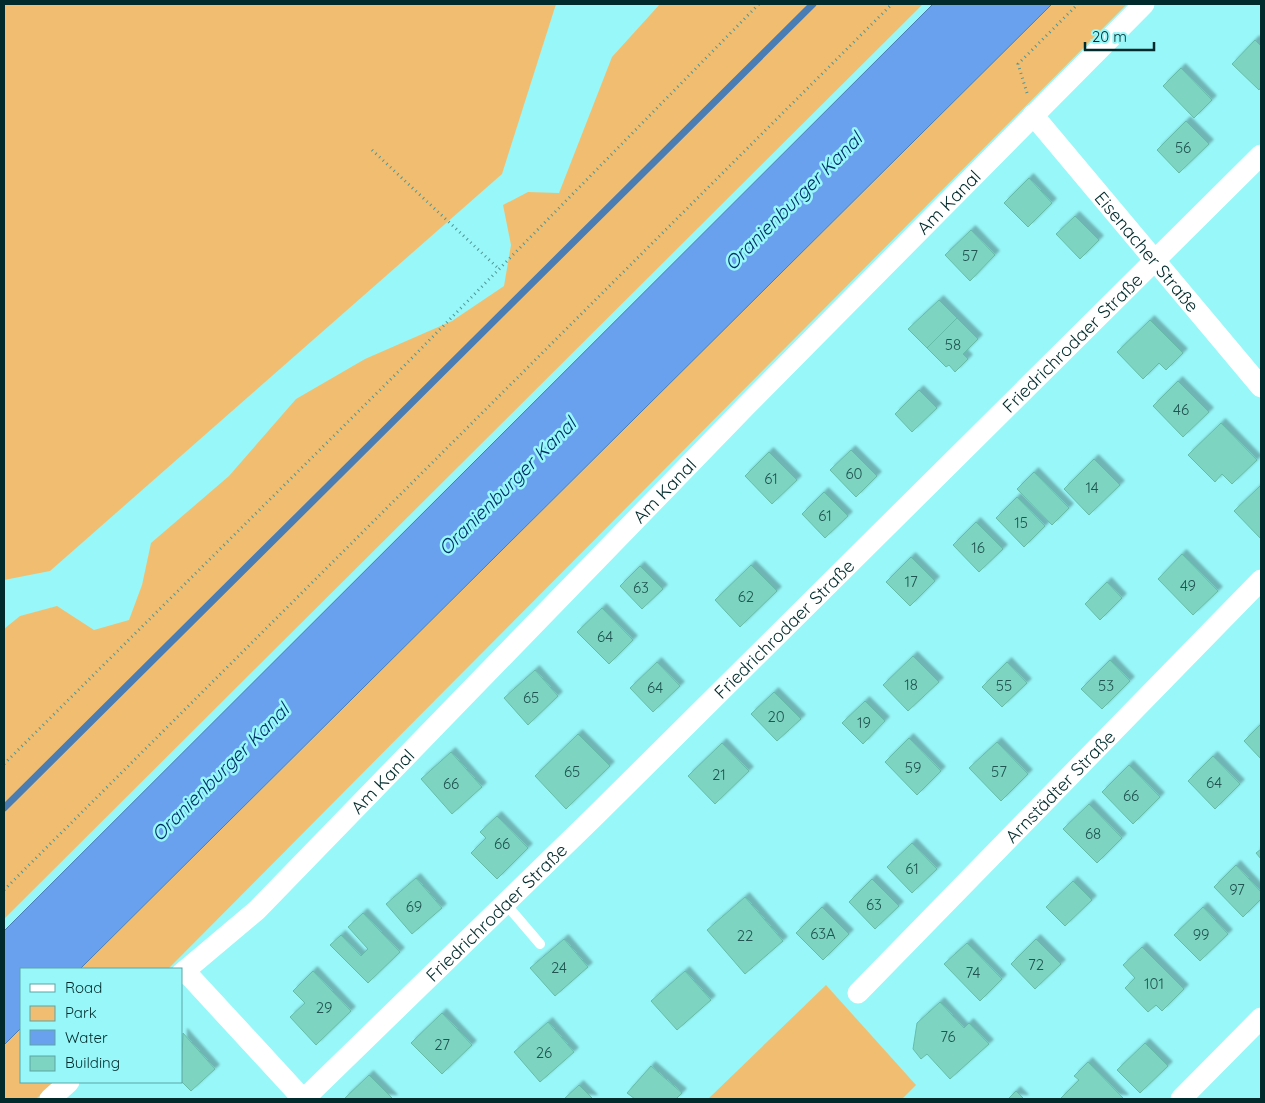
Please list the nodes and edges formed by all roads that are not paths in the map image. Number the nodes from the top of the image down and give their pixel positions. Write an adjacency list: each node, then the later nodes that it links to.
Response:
1 (1144, 4): 2 (street, Am Kanal)
2 (1033, 116): 4 (street, Eisenacher Straße); 9 (street, Am Kanal)
3 (1261, 155): 4 (street, Friedrichrodaer Straße)
4 (1155, 259): 5 (street, Eisenacher Straße); 7 (street, Friedrichrodaer Straße)
5 (1261, 387)
6 (1261, 580): 10 (street, Arnstädter Straße)
7 (505, 903): 8 (lane); 14 (street, Friedrichrodaer Straße)
8 (540, 944)
9 (183, 972): 14 (street)
10 (858, 993)
11 (1261, 1018): 15 (street)
12 (67, 1083): 13 (street)
13 (50, 1099)
14 (304, 1099)
15 (1181, 1099)

